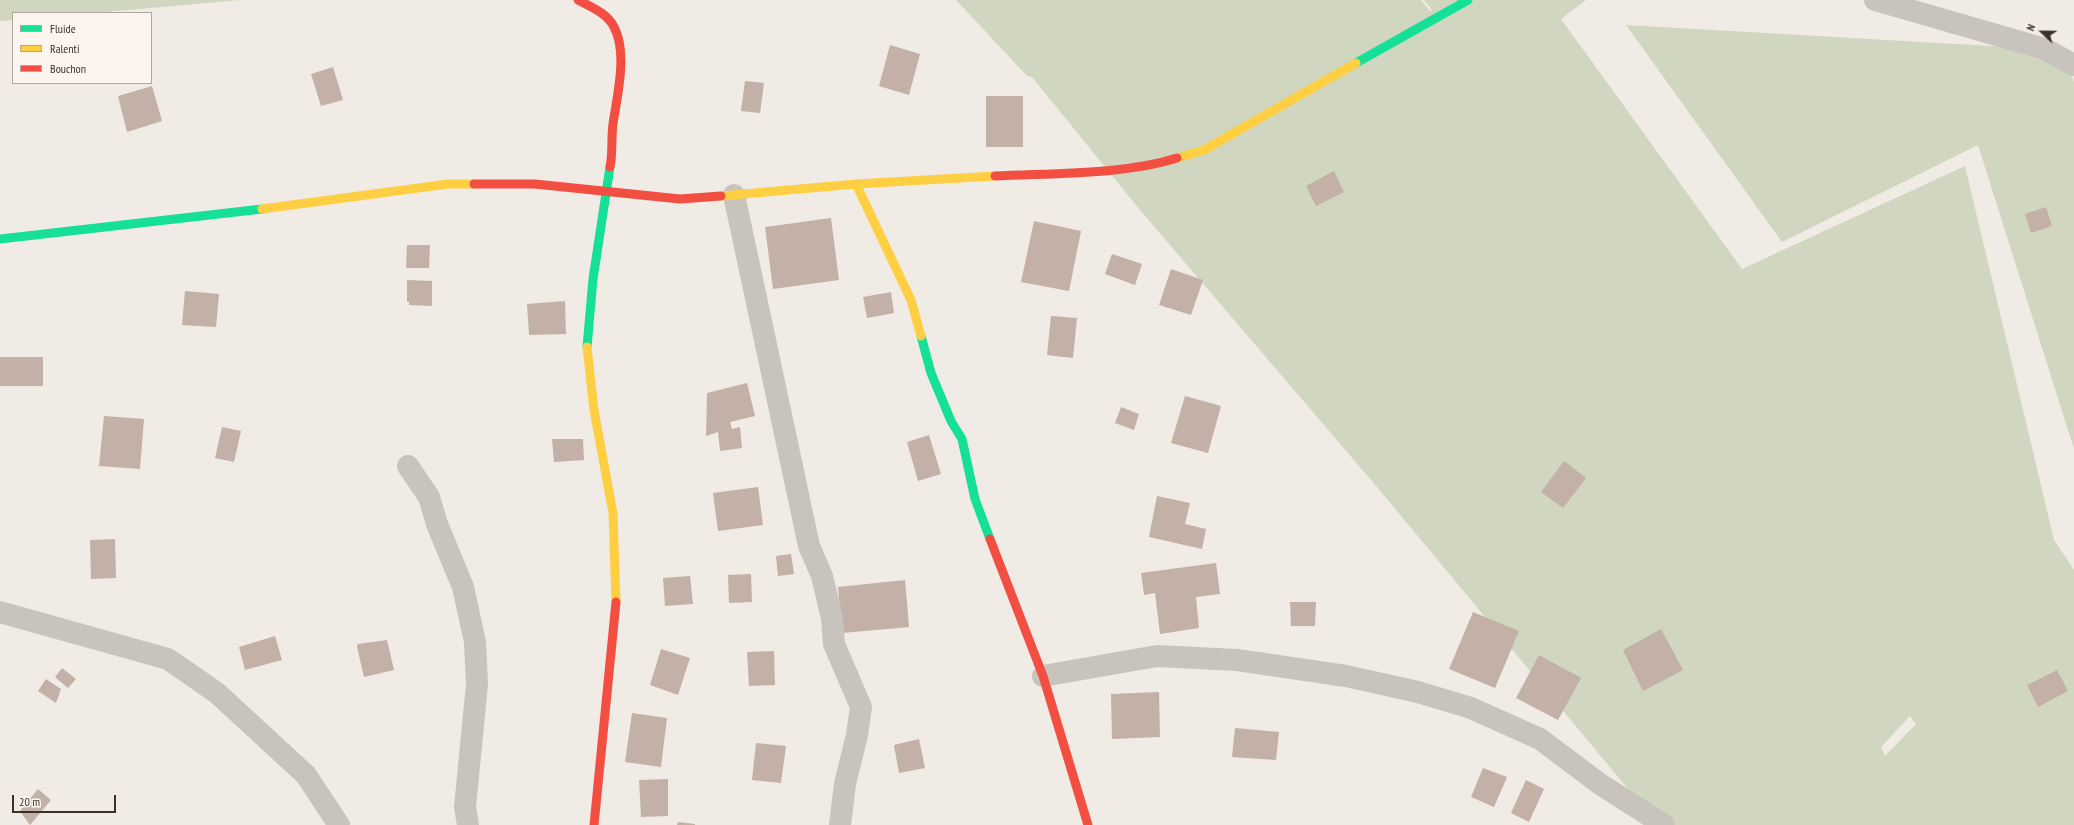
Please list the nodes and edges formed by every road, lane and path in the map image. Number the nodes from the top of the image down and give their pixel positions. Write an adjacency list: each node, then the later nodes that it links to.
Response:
1 (578, 0): 6 (street)
2 (1468, 0): 5 (street)
3 (1875, 0): 4 (street)
4 (2074, 65)
5 (856, 184): 7 (street); 11 (street)
6 (607, 190): 7 (street); 8 (street); 14 (street)
7 (734, 195): 15 (street)
8 (0, 239)
9 (408, 466): 13 (street)
10 (0, 612): 12 (street)
11 (1043, 676): 16 (street); 17 (street)
12 (339, 825)
13 (468, 825)
14 (594, 825)
15 (840, 825)
16 (1088, 825)
17 (1664, 825)

